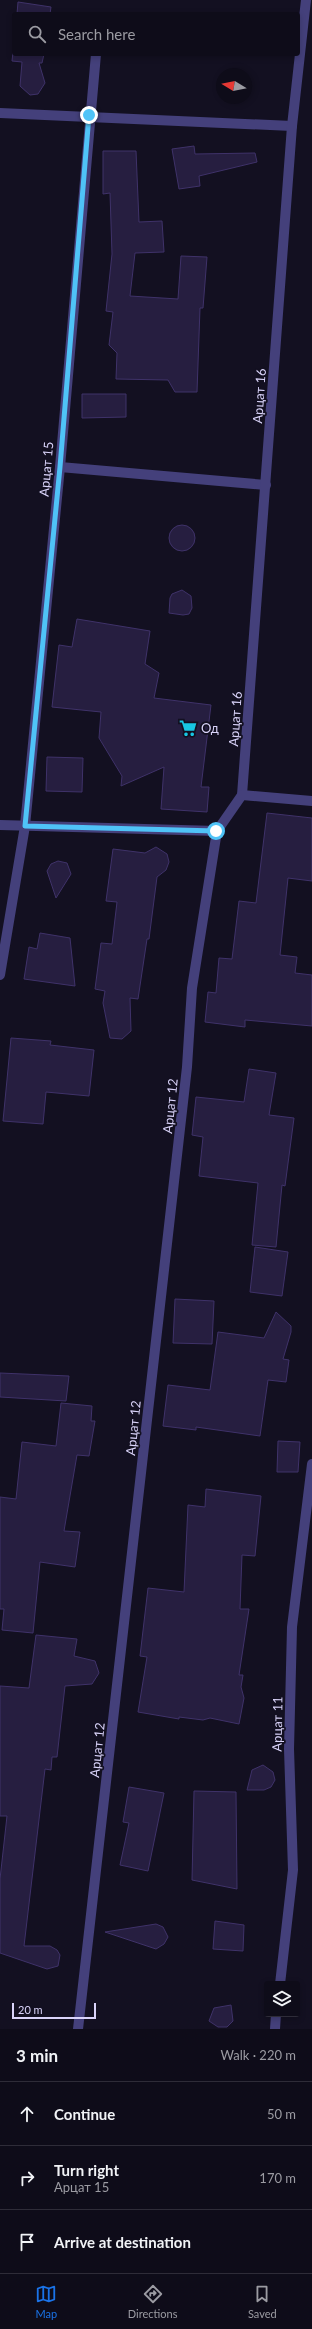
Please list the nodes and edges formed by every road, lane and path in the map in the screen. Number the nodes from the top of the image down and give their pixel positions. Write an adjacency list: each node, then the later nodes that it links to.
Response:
1 (306, 0): 2 (street, Арцат 16)
2 (300, 54)
3 (96, 56): 6 (street, Арцат 15)
4 (300, 56): 7 (street, Арцат 16)
5 (0, 113): 6 (street)
6 (89, 115): 7 (street); 8 (street, Арцат 15)
7 (292, 126): 9 (street, Арцат 16)
8 (60, 467): 9 (street); 13 (street, Арцат 15)
9 (266, 485): 10 (street, Арцат 16)
10 (242, 795): 11 (street); 14 (street)
11 (312, 801)
12 (0, 825): 13 (street)
13 (25, 826): 14 (street); 15 (street, Арцат 15)
14 (216, 831): 19 (street, Арцат 12)
15 (0, 975)
16 (312, 1464): 17 (street, Арцат 11)
17 (280, 1981)
18 (276, 2017): 20 (street)
19 (78, 2029)
20 (275, 2029)

